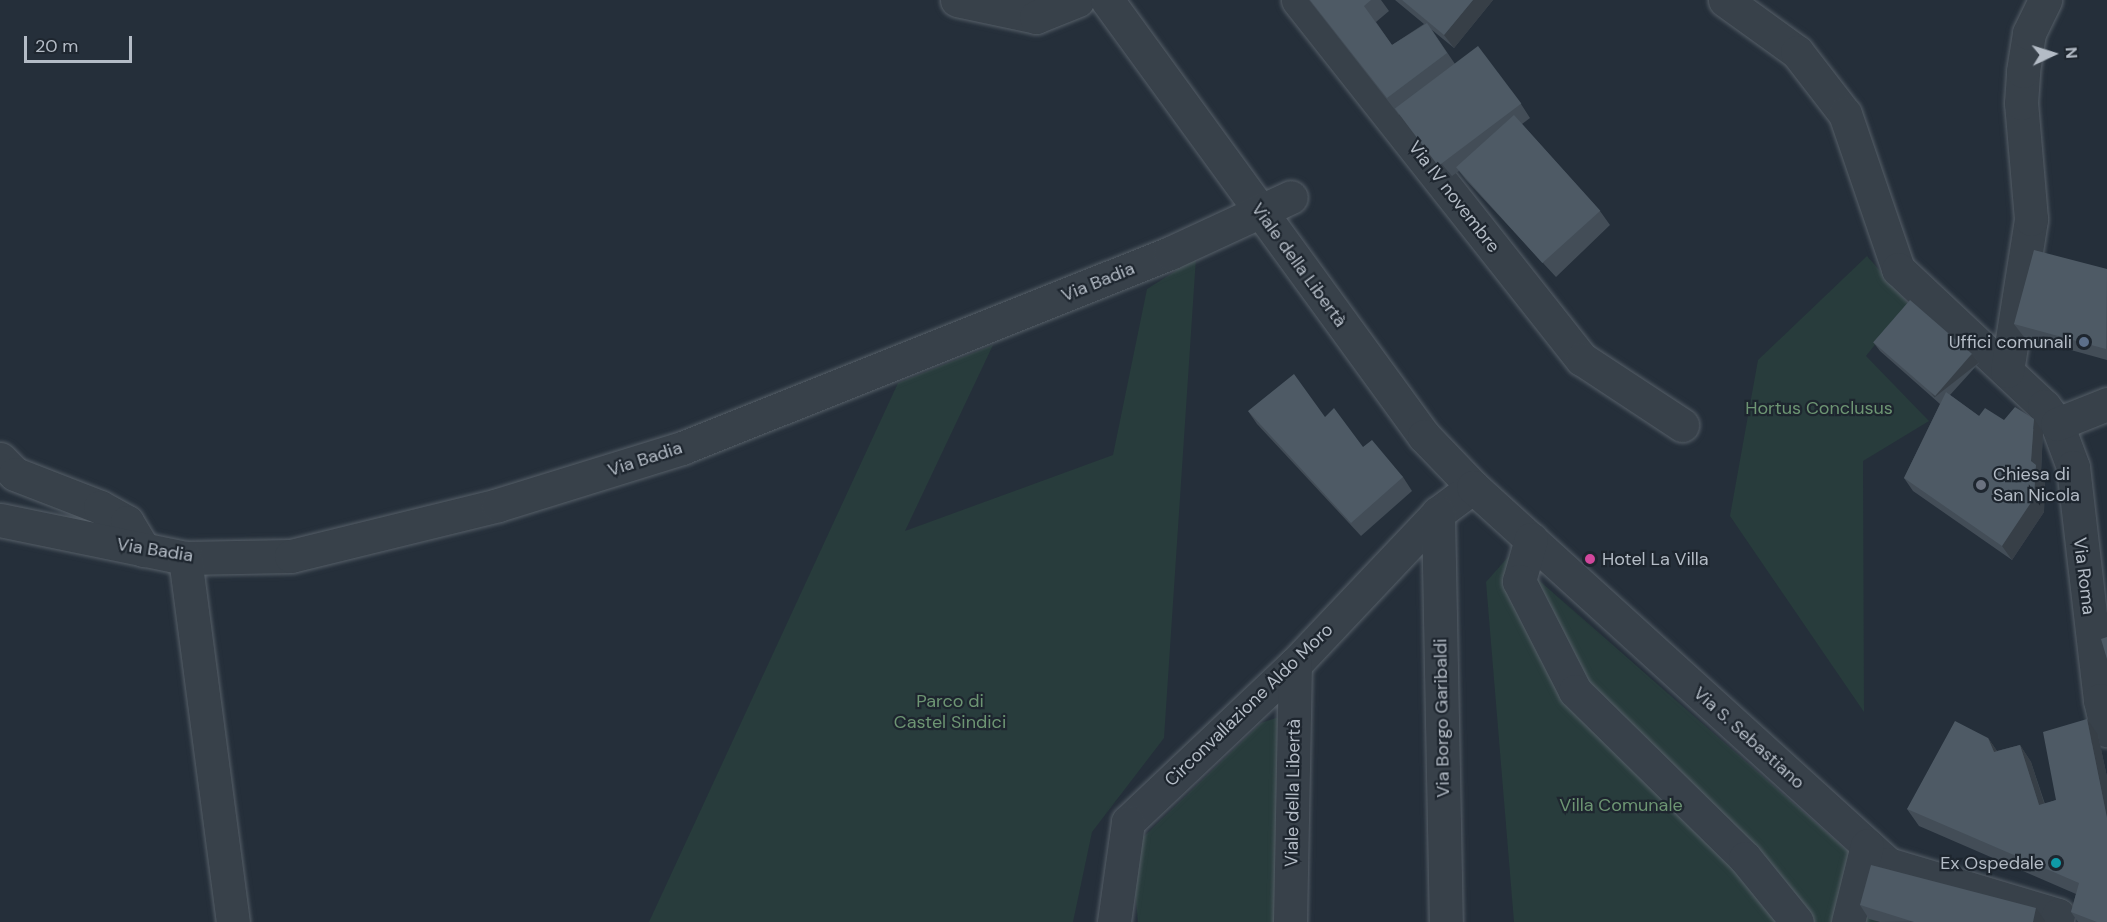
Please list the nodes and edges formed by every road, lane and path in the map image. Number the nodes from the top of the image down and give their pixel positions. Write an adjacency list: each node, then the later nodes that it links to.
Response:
1 (957, 0): 2 (street)
2 (1078, 0)
3 (1107, 0): 8 (street, Viale della Libertà)
4 (1298, 0): 12 (street, Via IV novembre)
5 (1725, 0): 9 (street)
6 (2045, 0): 9 (street)
7 (1291, 197): 8 (street, Via Badia)
8 (1259, 210): 14 (street, Viale della Libertà); 19 (street, Via Badia)
9 (2007, 371): 11 (street)
10 (2107, 404): 11 (street)
11 (2057, 424): 21 (street, Via Roma)
12 (1682, 425)
13 (0, 459): 18 (street)
14 (1473, 487): 15 (street); 17 (street, Via S. Sebastiano)
15 (1438, 513): 20 (street, Circonvallazione Aldo Moro); 26 (street, Via Borgo Garibaldi)
16 (0, 520): 18 (street, Via Badia)
17 (1531, 539): 22 (street, Via S. Sebastiano); 27 (street)
18 (144, 550): 19 (street, Via Badia)
19 (185, 558): 23 (street)
20 (1295, 664): 24 (street, Circonvallazione Aldo Moro); 25 (street, Viale della Libertà)
21 (2107, 730)
22 (1867, 845): 28 (street); 29 (street, Via S. Sebastiano)
23 (233, 922)
24 (1114, 922)
25 (1290, 922)
26 (1446, 922)
27 (1797, 922)
28 (1848, 922)
29 (2056, 922)

